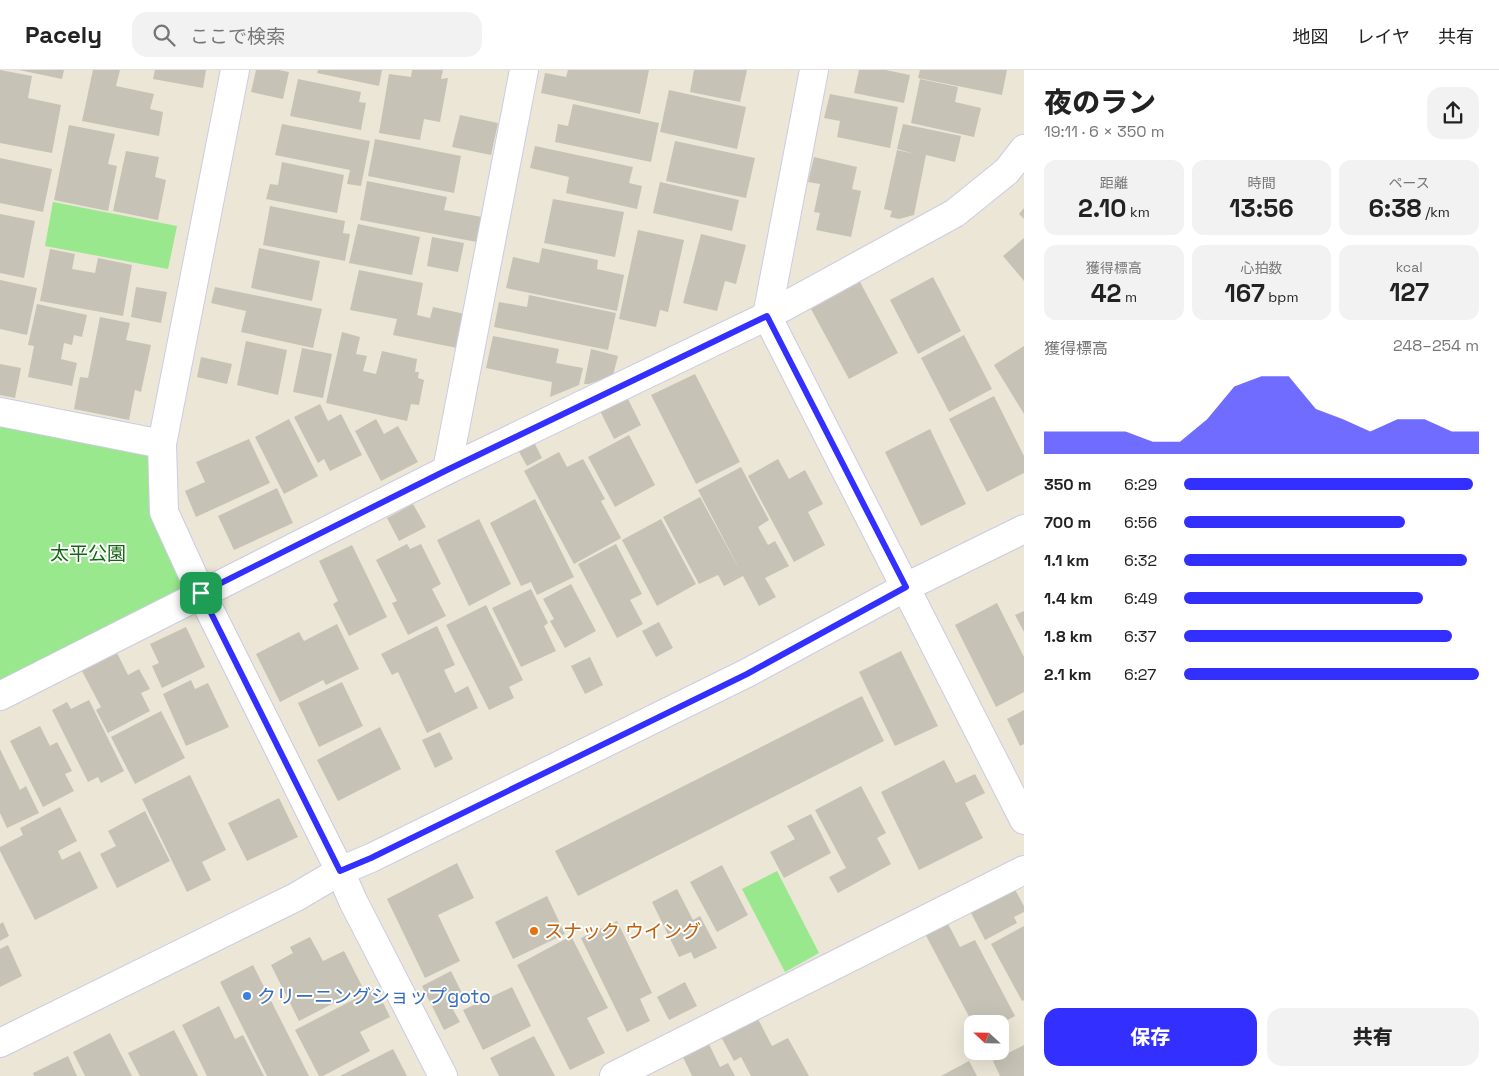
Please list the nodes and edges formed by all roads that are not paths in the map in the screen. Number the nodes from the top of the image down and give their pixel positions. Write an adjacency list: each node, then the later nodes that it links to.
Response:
1 (235, 70): 7 (street)
2 (524, 70): 8 (street)
3 (814, 70): 5 (street)
4 (1024, 149): 5 (street)
5 (767, 316): 8 (street); 10 (street)
6 (0, 412): 7 (street)
7 (162, 444): 11 (street)
8 (447, 470): 11 (street)
9 (1024, 529): 10 (street)
10 (906, 587): 13 (street); 15 (street)
11 (201, 593): 12 (street); 15 (street)
12 (0, 696)
13 (1024, 820)
14 (1024, 870): 18 (street)
15 (340, 871): 16 (street); 17 (street)
16 (0, 1043)
17 (443, 1076)
18 (614, 1076)

